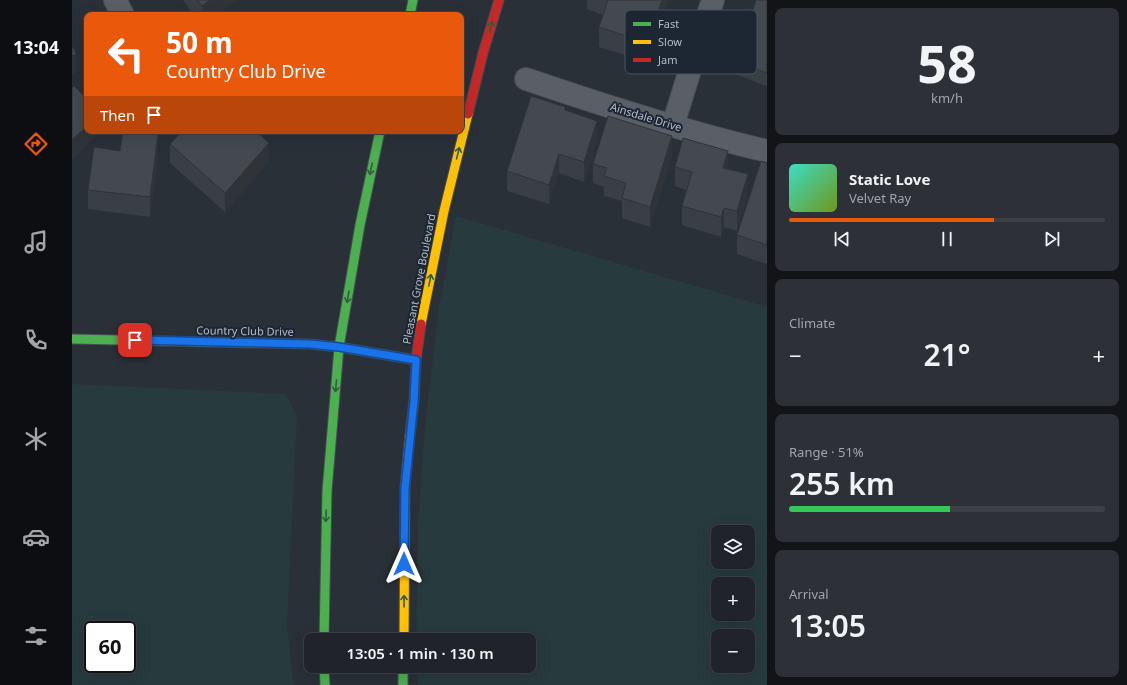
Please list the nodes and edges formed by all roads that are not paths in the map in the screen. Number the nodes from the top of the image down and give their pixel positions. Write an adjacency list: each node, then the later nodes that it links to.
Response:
1 (115, 0): 6 (street)
2 (414, 0): 7 (main road)
3 (499, 0): 11 (main road, Pleasant Grove Boulevard, one-way to 3)
4 (713, 0): 5 (street)
5 (710, 10)
6 (121, 12)
7 (411, 12)
8 (689, 74): 10 (street)
9 (526, 79): 10 (street, Ainsdale Drive)
10 (673, 125): 14 (street, Ainsdale Drive)
11 (464, 130)
12 (379, 134): 16 (main road, one-way to 16)
13 (463, 134): 17 (main road, Pleasant Grove Boulevard, one-way to 13)
14 (767, 151)
15 (72, 339): 16 (main road, Country Club Drive)
16 (339, 347): 17 (main road, Country Club Drive); 18 (main road, one-way to 18)
17 (416, 360): 19 (main road, Pleasant Grove Boulevard, one-way to 17)
18 (324, 633)
19 (404, 633)
20 (324, 673): 22 (main road)
21 (403, 673): 23 (main road)
22 (325, 685)
23 (404, 685)

